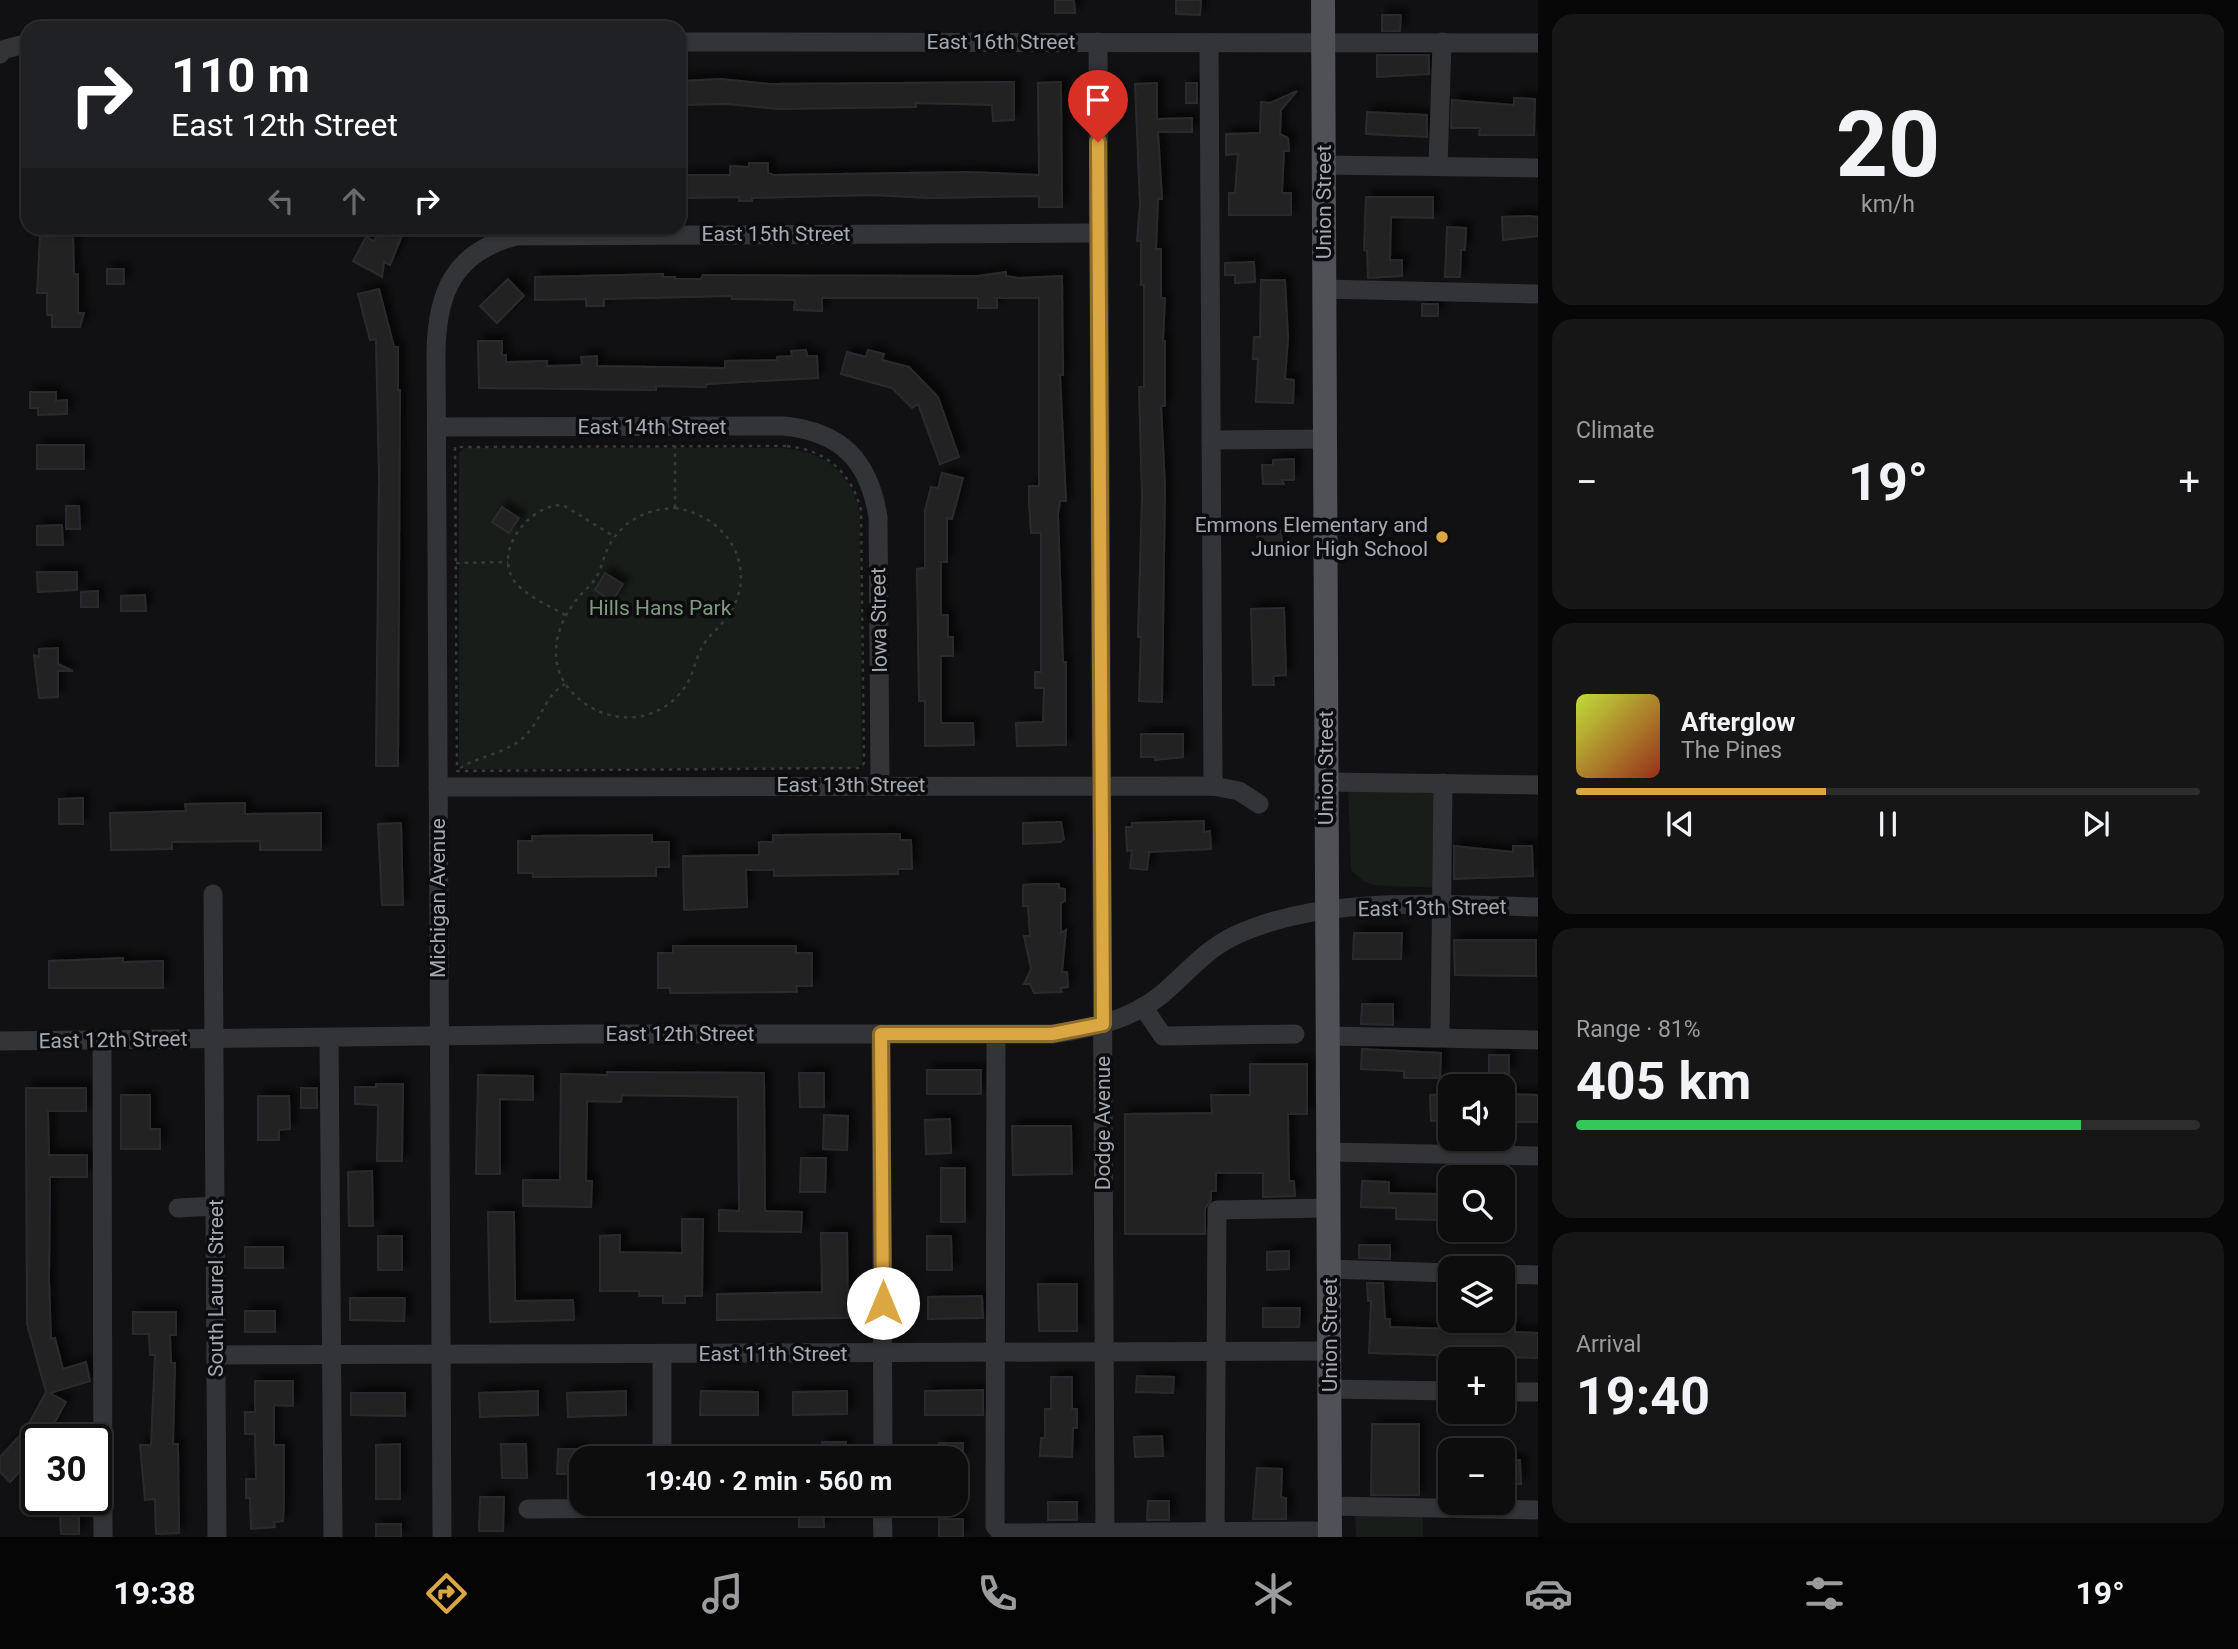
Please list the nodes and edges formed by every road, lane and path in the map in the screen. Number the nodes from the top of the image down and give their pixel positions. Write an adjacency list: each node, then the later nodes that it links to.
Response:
1 (1323, 0): 6 (main road, Union Street)
2 (686, 42): 3 (street, East 16th Street)
3 (1098, 42): 5 (street, East 16th Street); 13 (street, Dodge Avenue)
4 (1442, 42): 6 (street, East 16th Street); 7 (street, East 16th Street); 11 (street)
5 (1209, 43): 6 (street, East 16th Street); 21 (street)
6 (1323, 43): 10 (main road, Union Street)
7 (1538, 43)
8 (21, 45): 9 (street)
9 (1, 52)
10 (1323, 165): 11 (street); 17 (main road, Union Street)
11 (1438, 166): 12 (street)
12 (1538, 168)
13 (1099, 233): 14 (street, East 15th Street); 33 (street, Dodge Avenue)
14 (686, 234)
15 (527, 235): 16 (street, East 15th Street)
16 (463, 265): 19 (street, Michigan Avenue)
17 (1324, 289): 18 (street); 20 (main road, Union Street)
18 (1538, 294)
19 (438, 427): 23 (street, East 14th Street); 37 (street, Michigan Avenue)
20 (1327, 439): 21 (street); 31 (main road, Union Street)
21 (1211, 440): 36 (street)
22 (675, 446): 24 (path); 27 (path); 30 (path)
23 (856, 460): 34 (street, Iowa Street)
24 (675, 508): 25 (path); 29 (path)
25 (615, 537): 26 (path); 28 (path)
26 (508, 562): 27 (path); 28 (path)
27 (456, 563): 30 (path)
28 (565, 615): 29 (path)
29 (565, 684): 30 (path)
30 (456, 771)
31 (1325, 782): 32 (street); 42 (main road, Union Street)
32 (1443, 783): 35 (street); 40 (street)
33 (1102, 784): 34 (street, East 13th Street); 36 (street, East 13th Street); 44 (street, Dodge Avenue)
34 (880, 785): 37 (street, East 13th Street)
35 (1538, 785)
36 (1213, 786): 38 (street, East 13th Street)
37 (438, 787): 47 (street, Michigan Avenue)
38 (1259, 804)
39 (213, 894): 52 (street, South Laurel Street)
40 (1440, 905): 41 (street, East 13th Street); 42 (street, East 13th Street); 50 (street)
41 (1538, 907)
42 (1327, 911): 43 (street, East 12th Street); 49 (main road, Union Street)
43 (1143, 1007): 44 (street, East 12th Street); 46 (street)
44 (1103, 1024): 48 (street, East 12th Street); 67 (street, Dodge Avenue)
45 (881, 1034): 47 (street, East 12th Street); 48 (street, East 12th Street); 70 (street)
46 (1295, 1034)
47 (438, 1035): 51 (street, East 12th Street); 72 (street, Michigan Avenue)
48 (996, 1036): 68 (street)
49 (1328, 1036): 50 (street); 56 (main road, Union Street)
50 (1440, 1036): 54 (street)
51 (329, 1037): 52 (street, East 12th Street); 73 (street)
52 (213, 1039): 53 (street, East 12th Street); 58 (street, South Laurel Street)
53 (102, 1040): 55 (street, East 12th Street); 88 (street)
54 (1538, 1040)
55 (0, 1041)
56 (1328, 1152): 57 (street); 60 (main road, Union Street)
57 (1538, 1156)
58 (216, 1206): 59 (street); 71 (street, South Laurel Street)
59 (178, 1208)
60 (1329, 1208): 61 (main road, Union Street); 65 (street)
61 (1329, 1269): 62 (street); 66 (main road, Union Street)
62 (1438, 1273)
63 (1515, 1274): 64 (street)
64 (1538, 1275)
65 (1215, 1351): 66 (street, East 11th Street); 67 (street, East 11th Street); 86 (street)
66 (1329, 1351): 74 (main road, Union Street)
67 (1105, 1352): 68 (street, East 11th Street); 85 (street, Dodge Avenue)
68 (995, 1353): 70 (street, East 11th Street); 85 (street)
69 (662, 1354): 70 (street, East 11th Street); 72 (street, East 11th Street); 78 (street)
70 (884, 1354): 79 (street)
71 (216, 1355): 73 (street, East 11th Street); 89 (street, South Laurel Street)
72 (440, 1355): 73 (street, East 11th Street); 91 (street, Michigan Avenue)
73 (332, 1356): 90 (street)
74 (1330, 1389): 75 (street); 80 (main road, Union Street)
75 (1438, 1391)
76 (1515, 1392): 77 (street)
77 (1538, 1392)
78 (662, 1446)
79 (883, 1446)
80 (1330, 1506): 83 (street); 87 (main road, Union Street)
81 (569, 1508): 82 (street)
82 (528, 1509)
83 (1538, 1510)
84 (883, 1516): 92 (street)
85 (1105, 1532): 86 (street)
86 (1215, 1534): 87 (street)
87 (1331, 1534)
88 (103, 1537)
89 (217, 1537)
90 (333, 1537)
91 (442, 1537)
92 (883, 1537)

